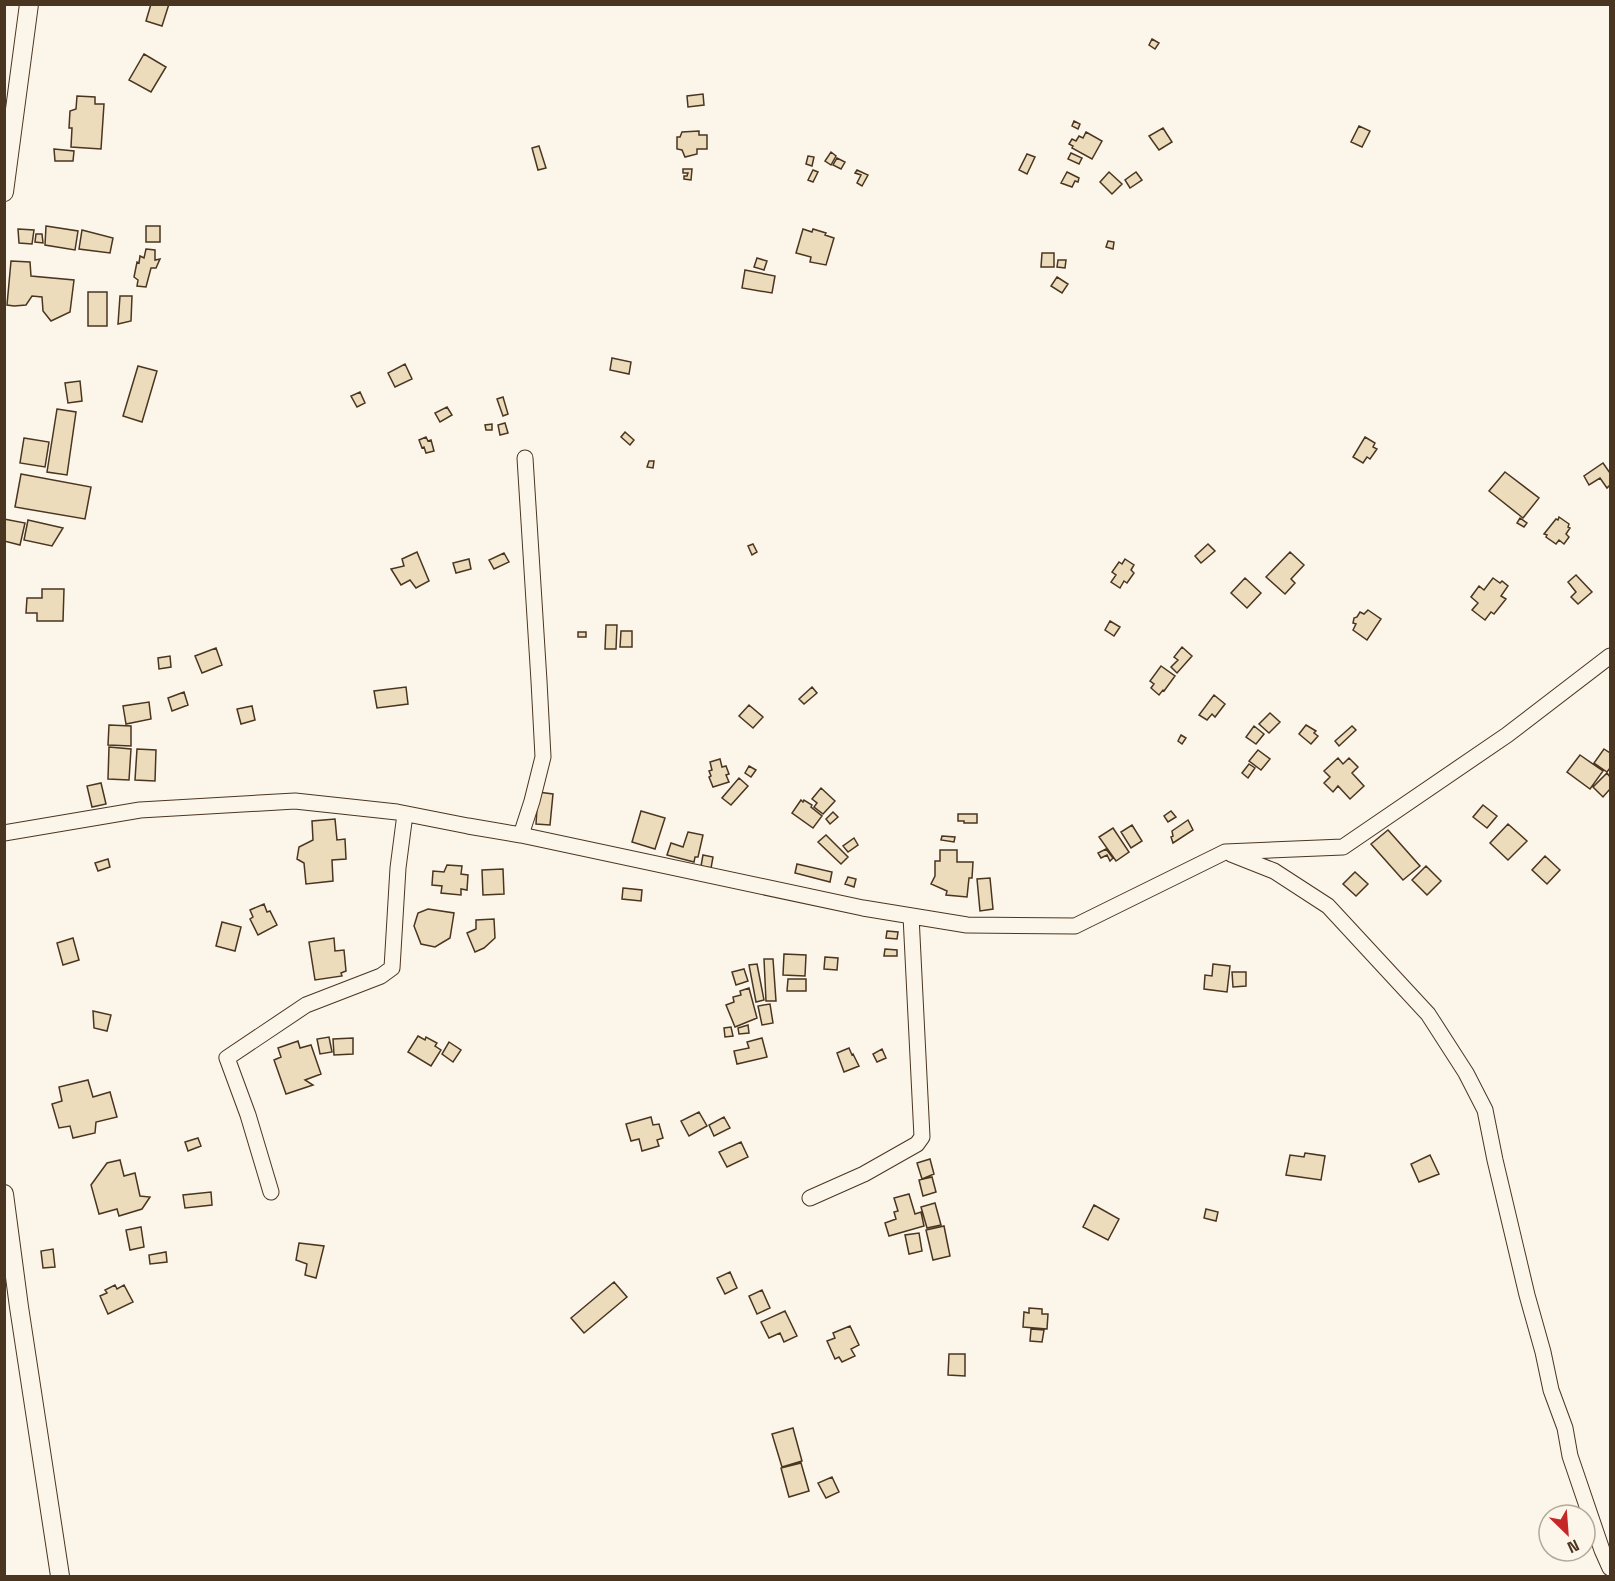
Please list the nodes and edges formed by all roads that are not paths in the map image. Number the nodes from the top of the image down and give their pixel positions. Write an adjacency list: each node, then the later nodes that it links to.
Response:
1 (29, 4): 2 (street)
2 (4, 192)
3 (525, 458): 7 (street)
4 (1611, 656): 8 (street)
5 (405, 814): 6 (street); 7 (street); 10 (street)
6 (4, 833)
7 (521, 835): 9 (street)
8 (1225, 852): 9 (street); 13 (street)
9 (911, 916): 12 (street)
10 (271, 1192)
11 (4, 1194): 14 (street)
12 (810, 1198)
13 (1611, 1568)
14 (60, 1576)

